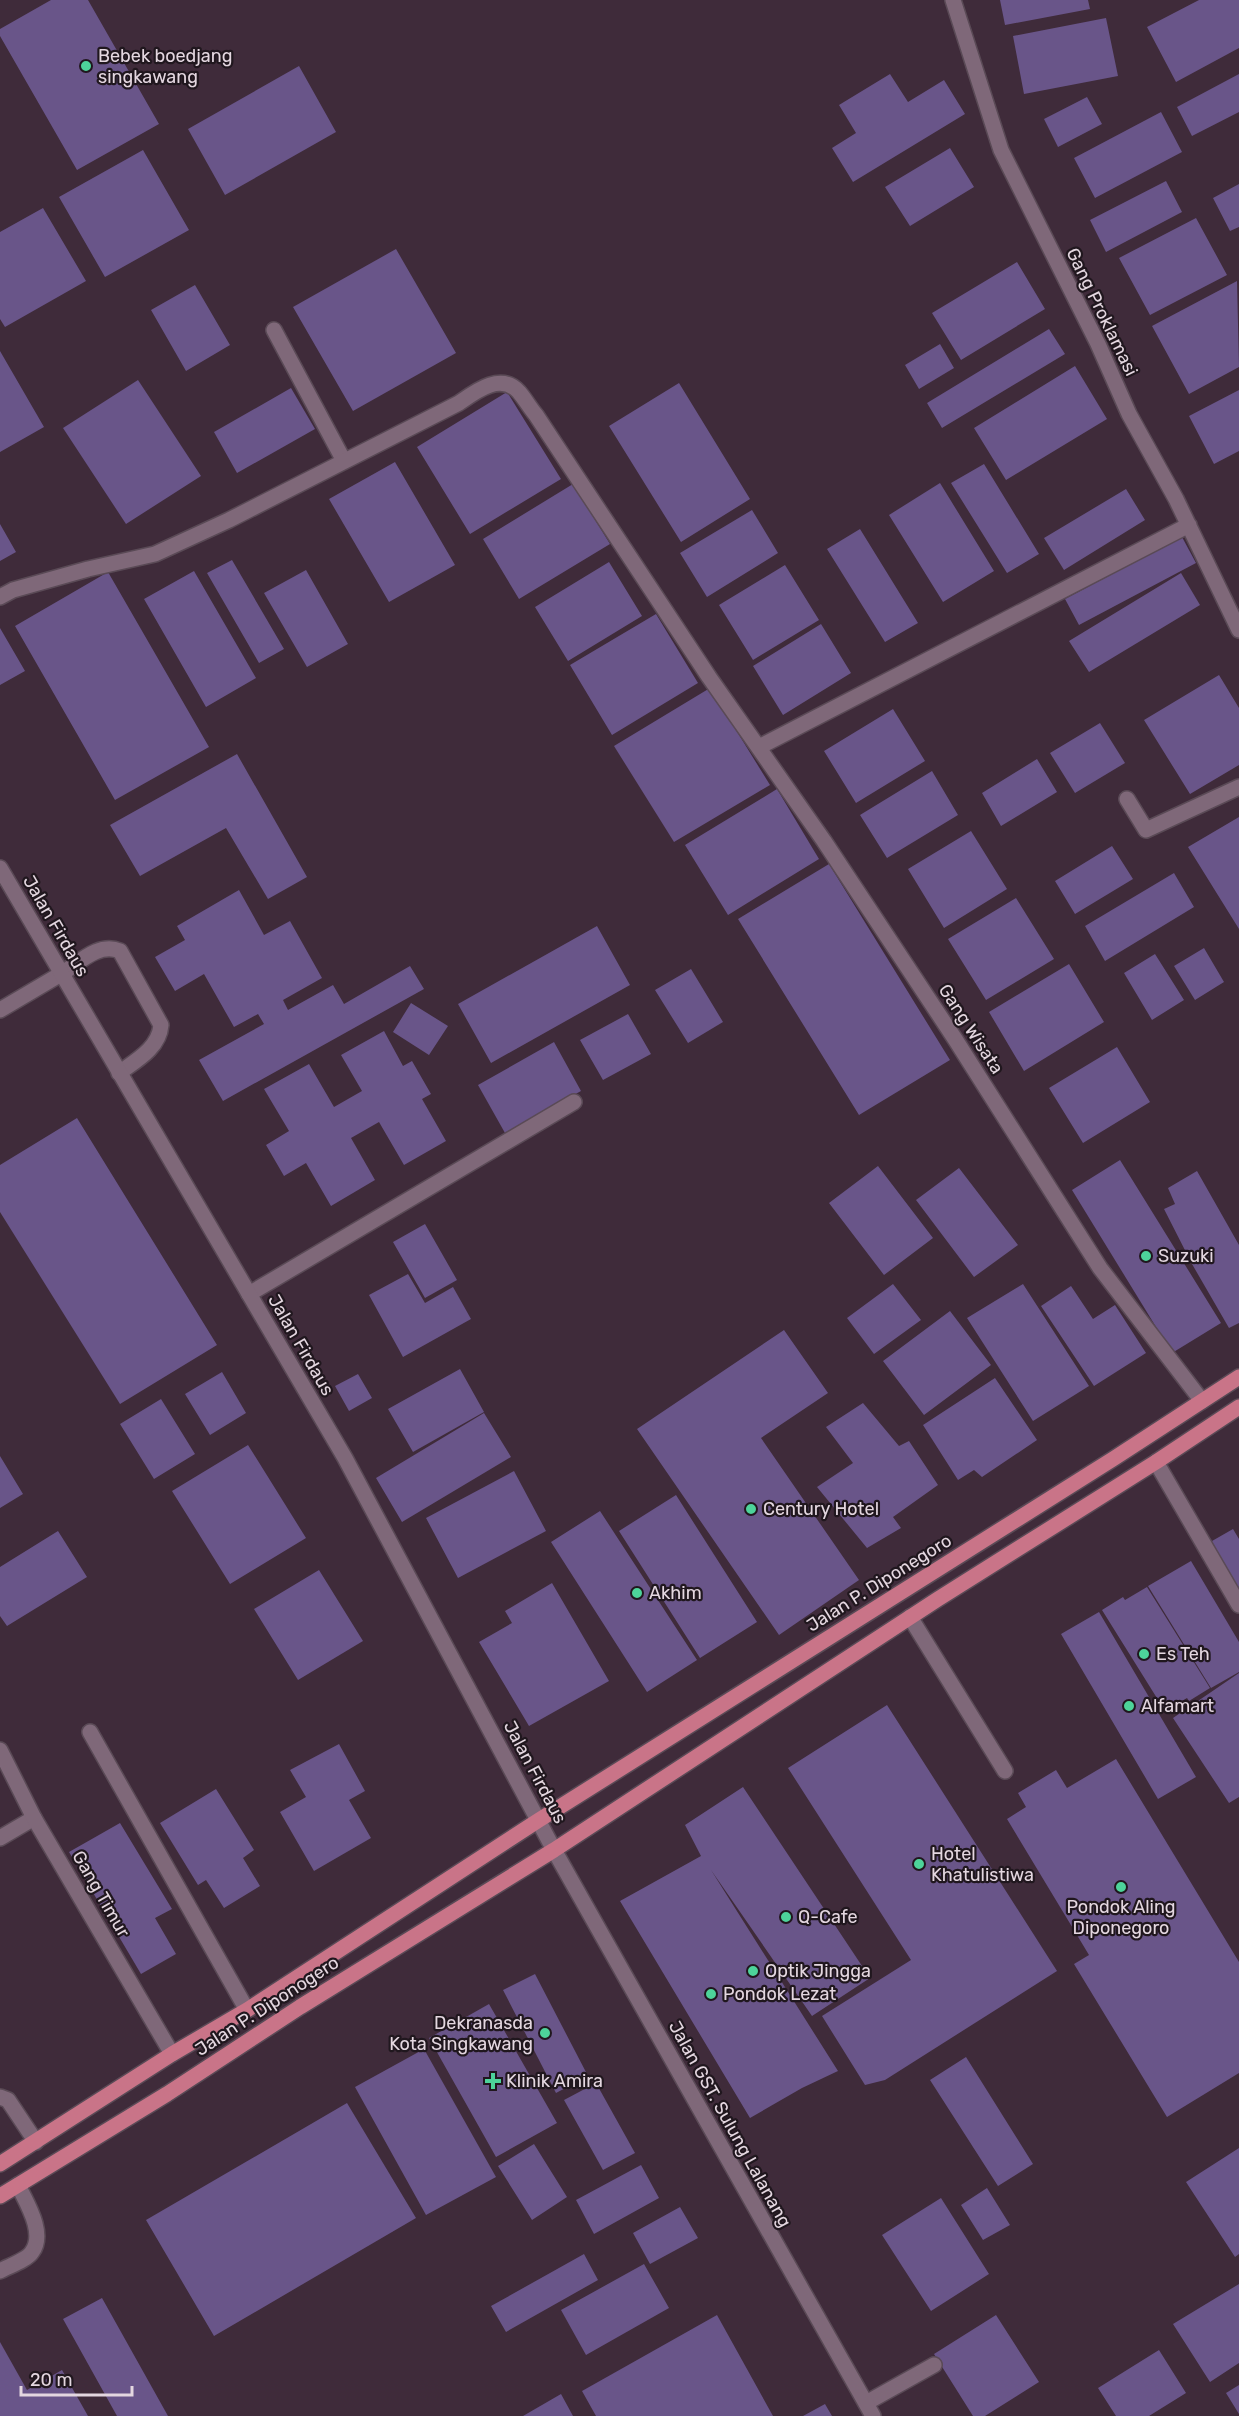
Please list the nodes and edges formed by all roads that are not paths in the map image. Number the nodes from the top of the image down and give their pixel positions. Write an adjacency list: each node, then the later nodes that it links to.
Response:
1 (953, 0): 4 (street, Gang Proklamasi)
2 (274, 330): 3 (street)
3 (344, 461): 5 (street, Gang Wisata); 7 (street, Gang Wisata)
4 (1189, 525): 6 (street, Gang Proklamasi); 7 (street)
5 (0, 597)
6 (1239, 630)
7 (759, 747): 17 (street, Gang Wisata)
8 (1239, 787): 9 (street)
9 (1127, 799)
10 (0, 868): 11 (street, Jalan Firdaus)
11 (61, 974): 12 (street); 13 (street, Jalan Firdaus); 13 (street)
12 (0, 1010)
13 (119, 1073): 15 (street, Jalan Firdaus)
14 (574, 1102): 15 (street)
15 (249, 1294): 26 (street, Jalan Firdaus)
16 (1239, 1377): 17 (main road, Jalan P. Diponegoro)
17 (1202, 1401): 26 (main road, Jalan P. Diponegoro)
18 (1239, 1407): 19 (main road)
19 (1156, 1462): 20 (street); 21 (main road)
20 (1239, 1605)
21 (910, 1617): 24 (street); 28 (main road)
22 (90, 1732): 29 (street)
23 (0, 1750): 25 (street, Gang Timur)
24 (1005, 1771)
25 (34, 1818): 27 (street); 30 (street, Gang Timur)
26 (539, 1820): 28 (street, Jalan Firdaus); 29 (main road, Jalan P. Diponogero)
27 (0, 1838)
28 (554, 1850): 34 (main road, Jalan P. Diponogero); 38 (street, Jalan GST. Sulung Lalanang)
29 (247, 2010): 30 (main road, Jalan P. Diponogero)
30 (172, 2054): 32 (main road, Jalan P. Diponogero)
31 (0, 2097): 32 (street)
32 (36, 2142): 33 (main road, Jalan P. Diponogero)
33 (0, 2164)
34 (18, 2185): 35 (main road, Jalan P. Diponogero); 36 (street)
35 (0, 2196)
36 (0, 2271)
37 (934, 2365): 38 (street)
38 (869, 2410)

